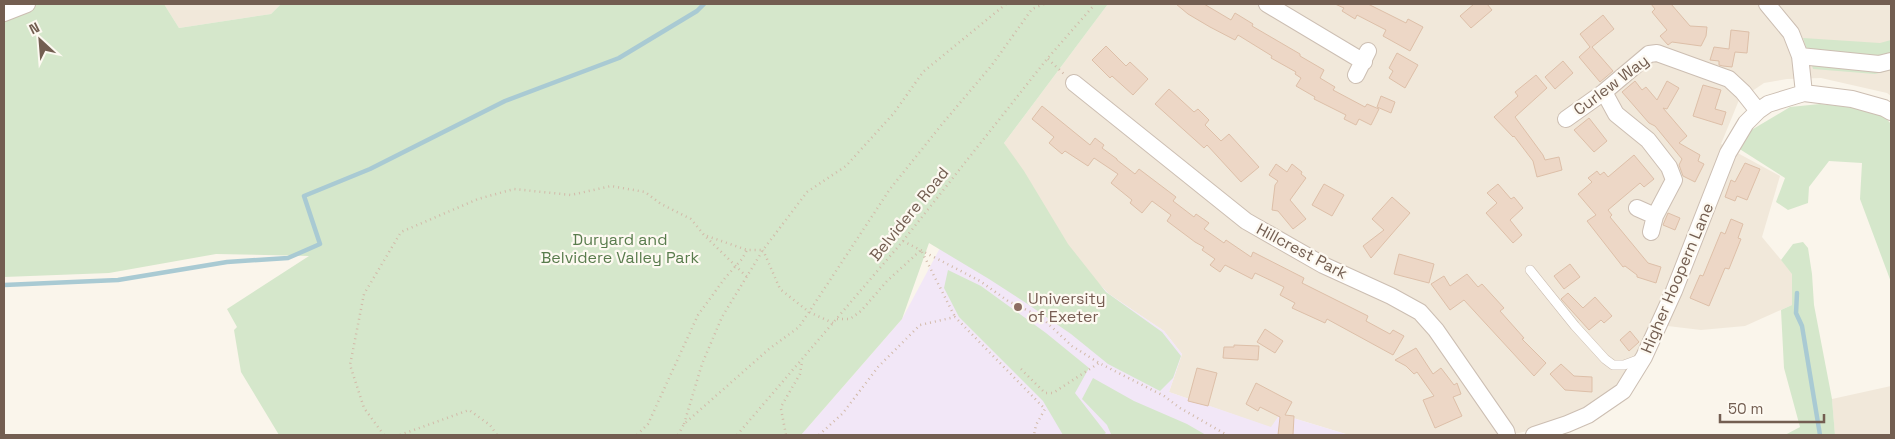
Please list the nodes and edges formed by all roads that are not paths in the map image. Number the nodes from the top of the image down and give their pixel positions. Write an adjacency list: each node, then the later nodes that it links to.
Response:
1 (27, 4): 4 (street)
2 (1267, 4): 7 (street)
3 (1767, 4): 5 (street)
4 (4, 13)
5 (1800, 56): 6 (street); 10 (street)
6 (1891, 61)
7 (1362, 63)
8 (1074, 84): 19 (street, Hillcrest Park)
9 (1604, 92): 11 (street, Curlew Way); 13 (street, Curlew Way); 15 (street)
10 (1804, 93): 11 (street); 12 (street)
11 (1758, 111): 18 (street, Higher Hoopern Lane)
12 (1891, 112)
13 (1566, 119)
14 (1637, 208): 15 (street)
15 (1655, 216): 16 (street)
16 (1651, 232)
17 (1530, 270): 18 (lane)
18 (1644, 357): 20 (street, Higher Hoopern Lane)
19 (1507, 435)
20 (1534, 435)

